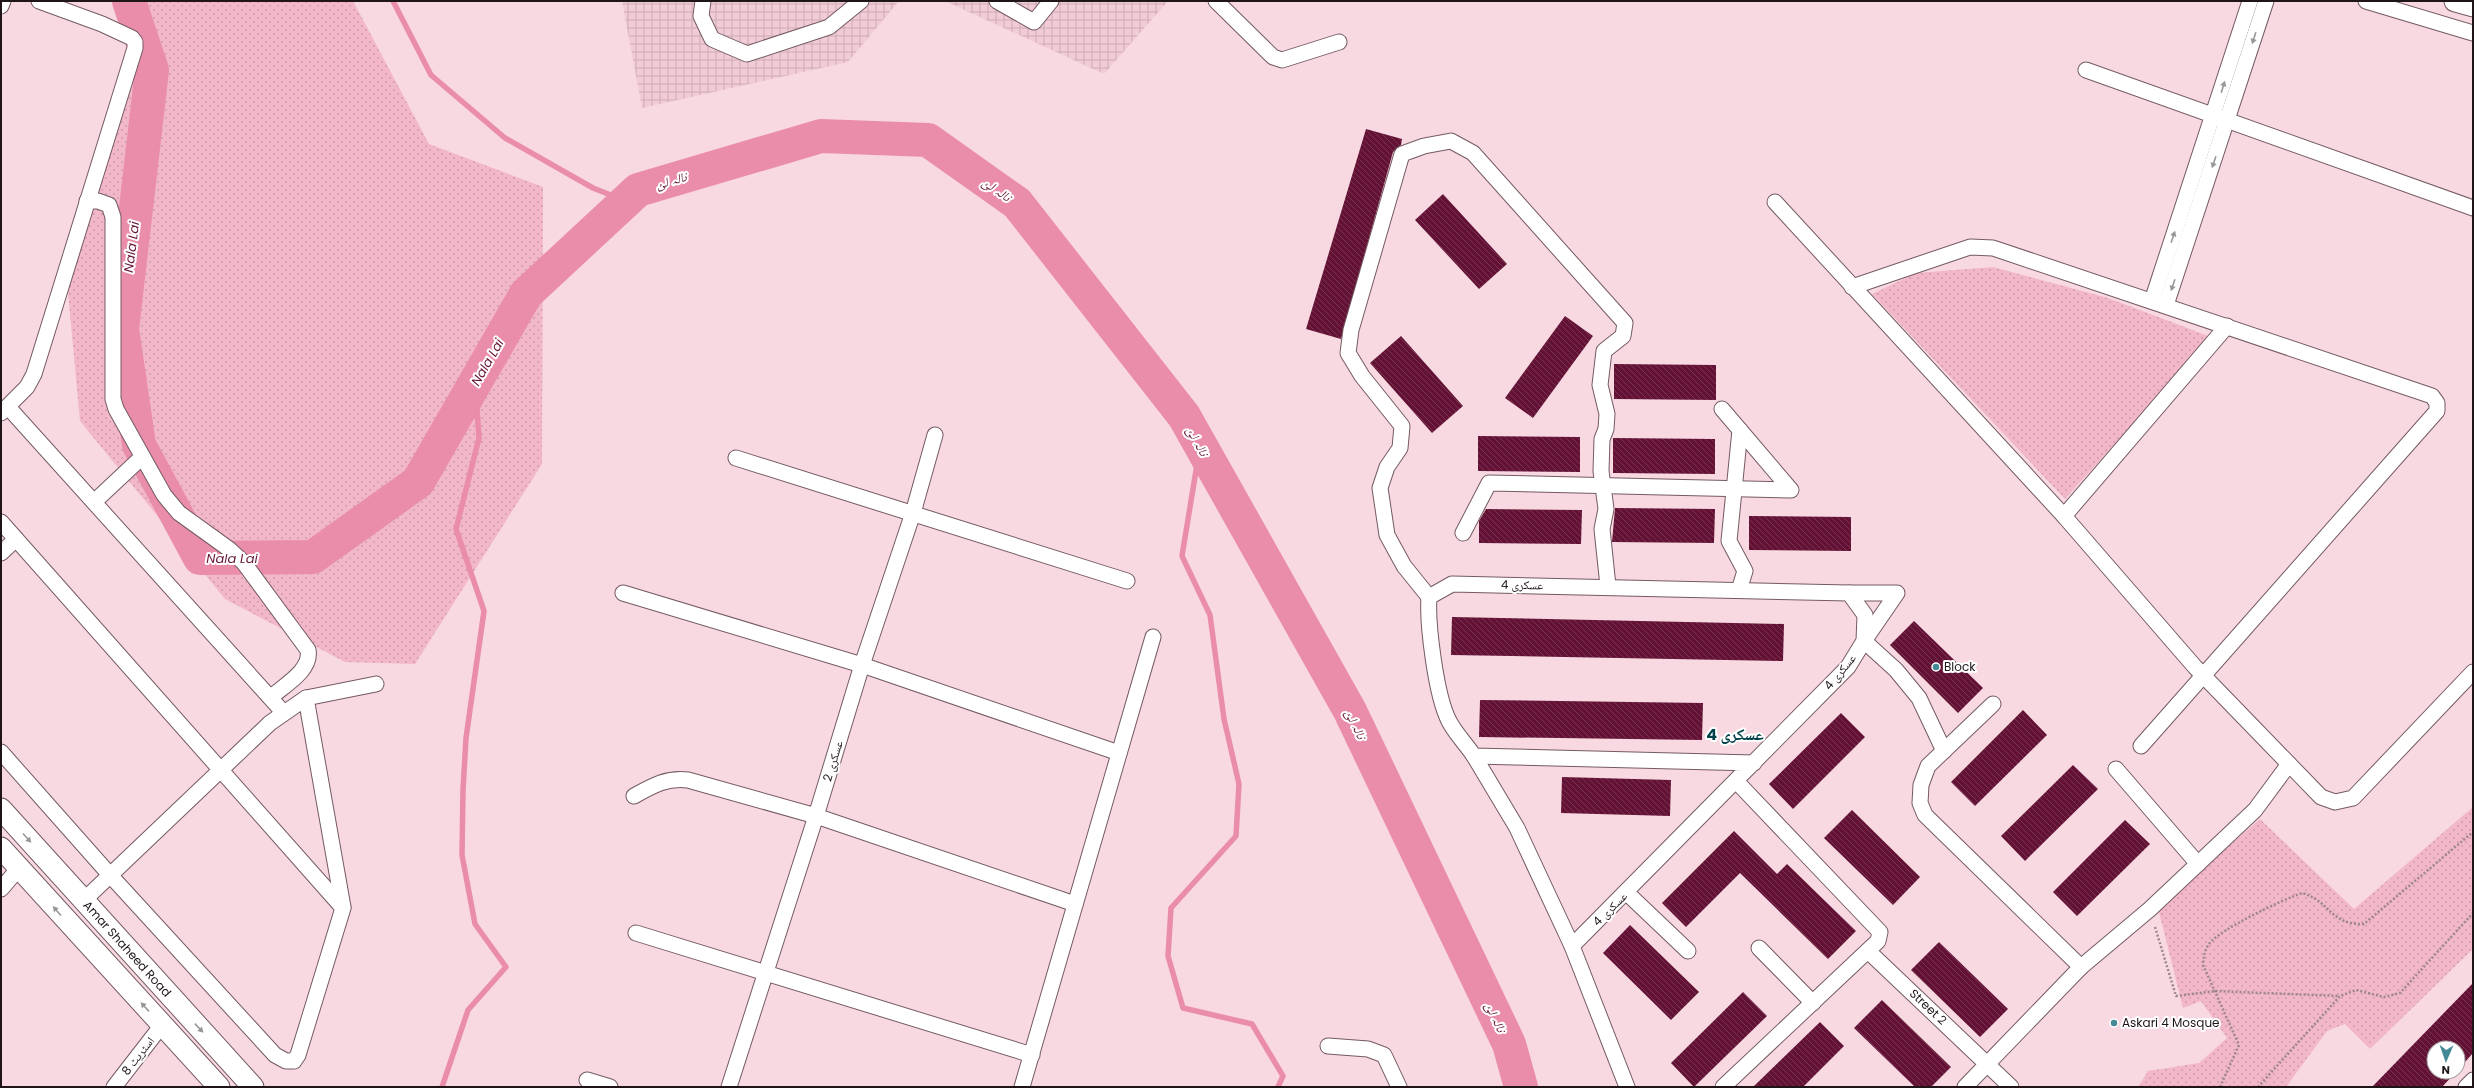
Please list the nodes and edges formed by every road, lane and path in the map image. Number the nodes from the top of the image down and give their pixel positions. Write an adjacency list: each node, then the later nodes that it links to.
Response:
1 (3, 1): 12 (street)
2 (39, 1): 19 (street)
3 (704, 1): 4 (street)
4 (861, 1)
5 (997, 1): 6 (street)
6 (1051, 1)
7 (1216, 1): 15 (street)
8 (2250, 1): 17 (street, one-way to 8)
9 (2266, 1): 18 (street, one-way to 18)
10 (2366, 1): 14 (street)
11 (2455, 1): 13 (main road)
12 (1, 6)
13 (2473, 6)
14 (2473, 33)
15 (1338, 42)
16 (2086, 70): 17 (street)
17 (2214, 114): 18 (street); 23 (street, one-way to 17)
18 (2228, 122): 21 (street); 23 (street, one-way to 23)
19 (87, 201): 26 (street); 29 (street)
20 (1775, 202): 22 (street)
21 (2473, 208)
22 (1852, 287): 23 (street); 35 (street)
23 (2159, 303): 24 (street)
24 (2227, 326): 35 (street); 50 (street)
25 (1722, 409): 27 (street)
26 (4, 410): 33 (street)
27 (1740, 430): 32 (street); 32 (street)
28 (936, 435): 34 (street, عسکری 2)
29 (142, 457): 33 (street); 52 (street)
30 (736, 458): 34 (street)
31 (1605, 487): 32 (street); 37 (street); 41 (street); 45 (street)
32 (1735, 489): 42 (street)
33 (94, 502): 52 (street)
34 (913, 513): 40 (street); 48 (street, عسکری 2)
35 (2064, 516): 50 (street)
36 (1, 522): 38 (street)
37 (1463, 533)
38 (16, 539): 39 (street); 63 (street)
39 (1, 553)
40 (1127, 581)
41 (1608, 586): 42 (street, عسکری 4); 45 (street, عسکری 4)
42 (1739, 590): 44 (street, عسکری 4)
43 (623, 593): 48 (street)
44 (1849, 593): 47 (street, عسکری 4); 47 (street)
45 (1429, 597): 60 (street)
46 (1153, 637): 59 (street)
47 (1864, 641): 58 (street); 61 (street, عسکری 4)
48 (862, 665): 59 (street); 68 (street, عسکری 2)
49 (2473, 672): 62 (street)
50 (2204, 675): 56 (street); 62 (street)
51 (376, 684): 53 (street)
52 (271, 696): 55 (street)
53 (306, 698): 55 (street); 78 (street)
54 (1993, 704): 58 (street)
55 (283, 712): 63 (street)
56 (2141, 746)
57 (1, 752): 73 (street)
58 (1944, 752): 86 (street)
59 (1119, 753): 77 (street)
60 (1474, 756): 61 (street); 82 (street)
61 (1754, 763): 65 (street, عسکری 4)
62 (2289, 764): 71 (street)
63 (220, 769): 73 (street); 78 (street)
64 (2116, 769): 71 (street)
65 (1736, 782): 75 (street, عسکری 4); 84 (street)
66 (634, 796): 68 (street)
67 (1, 809): 76 (main road, Amar Shaheed Road, one-way to 76)
68 (816, 816): 77 (street); 87 (street, عسکری 2)
69 (2473, 832): 88 (path)
70 (1, 848): 72 (main road, Amar Shaheed Road)
71 (2198, 864): 79 (street)
72 (19, 868): 74 (street); 92 (main road, Amar Shaheed Road, one-way to 72)
73 (110, 875): 76 (street); 78 (street)
74 (1, 889)
75 (1627, 892): 82 (street, عسکری 4); 85 (street)
76 (83, 901): 91 (main road, Amar Shaheed Road)
77 (1075, 904): 94 (street)
78 (343, 908)
79 (2150, 909): 86 (street); 88 (path)
80 (2473, 913): 89 (path)
81 (636, 933): 87 (street)
82 (1572, 946): 105 (street)
83 (1758, 948): 90 (street)
84 (1868, 951): 90 (street); 95 (street, Street 2)
85 (1688, 952)
86 (2081, 967): 95 (street)
87 (766, 973): 94 (street); 102 (street, عسکری 2)
88 (2215, 991): 89 (path); 109 (path)
89 (2340, 996): 110 (path)
90 (1813, 1002): 106 (street)
91 (179, 1006): 92 (main road); 100 (main road, Amar Shaheed Road, one-way to 100)
92 (162, 1025): 98 (street, اسٹریٹ 8); 99 (main road, Amar Shaheed Road)
93 (1328, 1046): 104 (street)
94 (1032, 1055): 103 (street)
95 (1988, 1064): 107 (street); 108 (street, Street 2)
96 (587, 1080): 101 (street)
97 (2473, 1080): 111 (street)
98 (114, 1087)
99 (219, 1087)
100 (254, 1087)
101 (610, 1087)
102 (728, 1087)
103 (1022, 1087)
104 (1399, 1087)
105 (1627, 1087)
106 (1723, 1087)
107 (1965, 1087)
108 (2011, 1087)
109 (2220, 1087)
110 (2258, 1087)
111 (2466, 1087)

